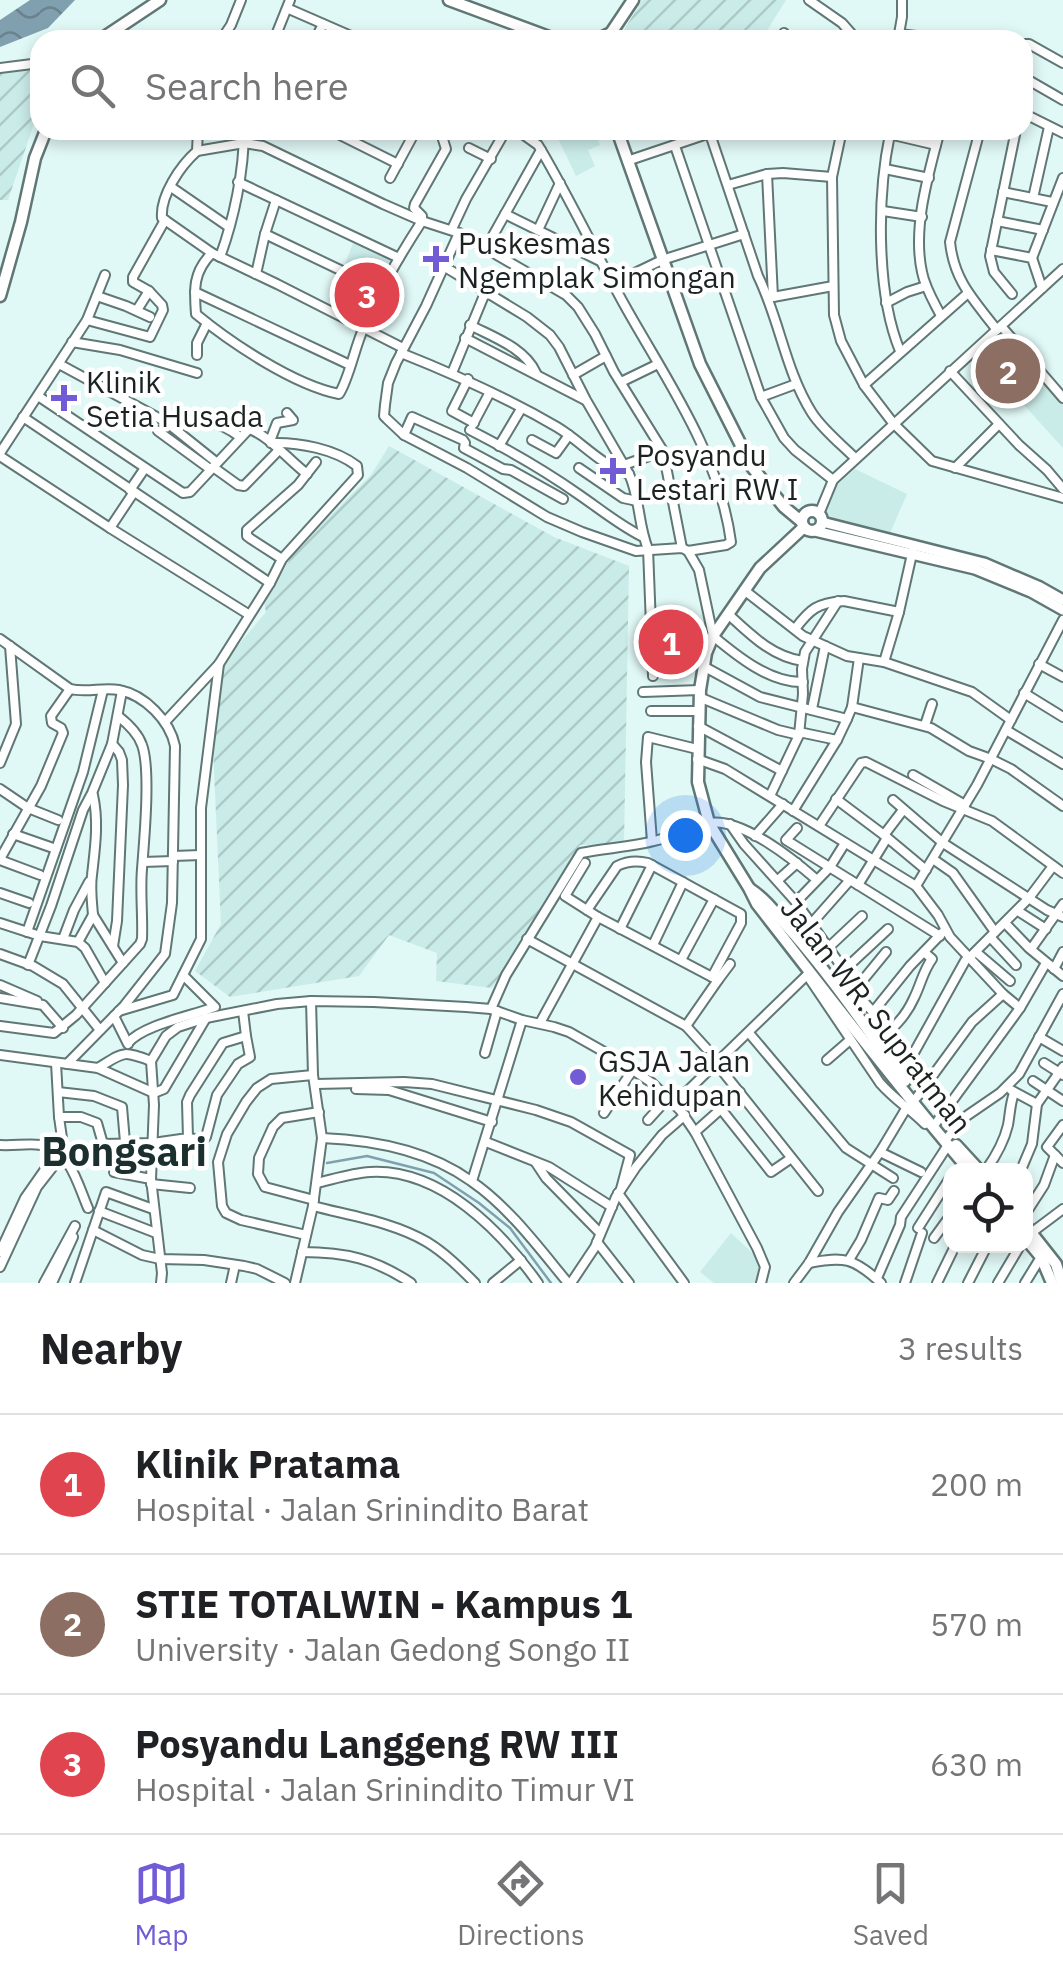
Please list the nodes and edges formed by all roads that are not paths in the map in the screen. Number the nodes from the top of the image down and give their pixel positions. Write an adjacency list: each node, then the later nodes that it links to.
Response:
1 (160, 0): 9 (main road)
2 (241, 0): 10 (street)
3 (450, 0): 14 (main road)
4 (634, 0): 15 (main road)
5 (808, 0): 16 (street)
6 (902, 0): 17 (street)
7 (290, 4): 8 (street); 11 (street)
8 (323, 24): 12 (street); 13 (street)
9 (115, 30)
10 (228, 30)
11 (278, 30)
12 (320, 30)
13 (337, 30)
14 (525, 30)
15 (614, 30)
16 (848, 30)
17 (900, 30)
18 (1033, 46): 19 (street)
19 (1063, 63)
20 (30, 64): 21 (street)
21 (0, 68)
22 (1033, 83): 23 (street)
23 (1063, 100)
24 (1033, 118): 25 (street)
25 (1050, 126): 26 (street); 66 (street)
26 (1063, 134)
27 (42, 140): 103 (main road)
28 (198, 140): 49 (street)
29 (244, 140): 44 (street)
30 (350, 140): 52 (street)
31 (411, 140): 52 (street)
32 (445, 140): 73 (street)
33 (501, 140): 50 (street)
34 (531, 140): 48 (street)
35 (620, 140): 51 (main road)
36 (692, 140): 46 (street)
37 (716, 140): 61 (street)
38 (840, 140): 55 (street)
39 (889, 140): 53 (street)
40 (915, 140): 45 (street)
41 (937, 140): 45 (street)
42 (977, 140): 101 (street)
43 (1014, 140): 64 (street)
44 (244, 144): 49 (street); 59 (street); 73 (street)
45 (936, 145): 57 (street)
46 (675, 146): 51 (street); 81 (street)
47 (469, 148): 50 (street)
48 (541, 150): 60 (street); 70 (street)
49 (197, 151): 62 (street)
50 (491, 159): 78 (street)
51 (627, 161): 87 (main road)
52 (398, 164): 56 (street)
53 (885, 169): 57 (street); 69 (street)
54 (767, 174): 55 (street); 61 (street); 105 (street)
55 (832, 177): 94 (street)
56 (390, 178)
57 (929, 178): 71 (street)
58 (1063, 178): 68 (street)
59 (238, 182): 65 (street); 67 (street)
60 (560, 183): 76 (street); 88 (street)
61 (728, 185): 80 (street)
62 (171, 187): 72 (street); 75 (street)
63 (225, 189): 65 (street)
64 (1004, 192): 66 (street); 74 (street)
65 (236, 194): 75 (street)
66 (1033, 198): 68 (street)
67 (276, 200): 79 (street); 85 (street)
68 (1052, 202): 77 (street)
69 (883, 210): 71 (street); 106 (street)
70 (505, 214): 76 (street); 82 (street)
71 (922, 217): 95 (street)
72 (165, 220): 84 (street); 98 (street)
73 (422, 221): 78 (street); 85 (street)
74 (997, 221): 77 (street); 83 (street)
75 (229, 227): 84 (street)
76 (538, 230): 88 (street)
77 (1043, 230): 86 (street)
78 (455, 231): 82 (street); 89 (street)
79 (265, 234): 90 (street); 97 (street)
80 (744, 234): 81 (street); 105 (street)
81 (708, 245): 87 (street); 135 (street)
82 (486, 248): 120 (street)
83 (990, 250): 86 (street); 102 (street)
84 (216, 256): 90 (street); 99 (street)
85 (399, 258): 97 (street)
86 (1032, 258): 96 (street)
87 (662, 260): 93 (street); 170 (main road)
88 (600, 261): 93 (street)
89 (445, 267): 100 (street); 117 (street)
90 (256, 274): 113 (street)
91 (105, 275): 104 (street)
92 (1061, 275): 96 (street)
93 (612, 284): 123 (street)
94 (834, 286): 105 (street); 132 (street)
95 (926, 286): 106 (street); 108 (street)
96 (1042, 288): 114 (street)
97 (382, 290): 113 (street)
98 (148, 291): 107 (street); 110 (street)
99 (195, 292): 111 (street); 122 (street)
100 (485, 292): 112 (street); 128 (street)
101 (968, 293): 108 (street); 114 (street)
102 (1012, 294)
103 (0, 296)
104 (97, 296): 107 (street); 110 (street)
105 (771, 297): 131 (street)
106 (886, 303): 118 (street)
107 (137, 310): 109 (street)
108 (941, 316): 118 (street)
109 (150, 317)
110 (87, 320): 116 (street)
111 (204, 320): 119 (street); 122 (street)
112 (470, 325): 115 (street); 127 (street)
113 (363, 328): 117 (street); 122 (street)
114 (999, 328): 124 (street); 136 (street)
115 (465, 338): 126 (street); 127 (street)
116 (72, 342): 121 (street); 125 (street)
117 (402, 350): 126 (street); 147 (street)
118 (900, 351): 132 (street)
119 (197, 354)
120 (606, 356): 128 (street); 130 (street)
121 (59, 364): 134 (street); 141 (street)
122 (350, 364)
123 (658, 364): 130 (street); 173 (street)
124 (950, 372): 142 (street); 143 (street)
125 (197, 373)
126 (452, 373): 129 (street)
127 (536, 374): 137 (street)
128 (573, 374): 137 (street)
129 (468, 379): 133 (street); 144 (street)
130 (621, 382): 154 (street)
131 (796, 384): 135 (street); 156 (street)
132 (864, 385): 142 (street)
133 (490, 392): 138 (street); 144 (street)
134 (38, 396): 140 (street); 159 (street)
135 (760, 397): 164 (street)
136 (1063, 398)
137 (586, 400): 162 (street)
138 (521, 409): 146 (street); 152 (street)
139 (288, 413): 151 (street)
140 (23, 417): 155 (street); 166 (street)
141 (166, 422): 148 (street); 158 (street)
142 (892, 423): 156 (street); 161 (street)
143 (998, 424): 161 (street); 165 (street)
144 (472, 427): 149 (street); 152 (street)
145 (158, 431): 158 (street)
146 (568, 434): 150 (street); 162 (street)
147 (404, 435): 149 (street); 174 (street)
148 (240, 437): 151 (street); 158 (street)
149 (463, 440): 168 (street)
150 (532, 440)
151 (270, 442): 153 (street); 177 (street)
152 (499, 446): 172 (street)
153 (278, 451): 158 (street); 163 (street)
154 (663, 451): 162 (street); 176 (street)
155 (0, 454): 171 (street)
156 (855, 458): 164 (street)
157 (316, 462): 163 (street)
158 (213, 466): 159 (street)
159 (145, 468): 166 (street)
160 (579, 468): 169 (street)
161 (955, 468): 167 (street)
162 (626, 470): 169 (street)
163 (307, 474): 177 (street)
164 (832, 480): 170 (street)
165 (1063, 489)
166 (132, 491): 171 (street); 180 (street)
167 (1063, 498)
168 (563, 499)
169 (636, 501): 172 (street)
170 (812, 523): 175 (street); 181 (main road, Jalan WR. Supratman)
171 (110, 528): 186 (street)
172 (643, 537): 174 (street)
173 (713, 547): 176 (street); 178 (street)
174 (648, 549): 176 (street); 195 (street)
175 (913, 549): 179 (street); 185 (street)
176 (685, 550): 178 (street)
177 (282, 559): 180 (street)
178 (698, 570): 190 (street)
179 (992, 570): 182 (street); 184 (street)
180 (270, 583): 186 (street)
181 (744, 590): 187 (main road, Jalan WR. Supratman); 189 (street)
182 (1063, 600)
183 (838, 601): 185 (street); 189 (street); 192 (street)
184 (1063, 610)
185 (898, 612): 199 (street)
186 (248, 614): 200 (street)
187 (728, 614): 190 (main road, Jalan WR. Supratman); 198 (street)
188 (1063, 620): 201 (street)
189 (794, 629): 192 (street)
190 (713, 636): 196 (main road, Jalan WR. Supratman); 205 (street)
191 (0, 640): 193 (street)
192 (813, 640): 194 (street); 198 (street)
193 (10, 646): 206 (street); 231 (street)
194 (826, 646): 197 (street); 215 (street)
195 (651, 647): 196 (street); 203 (street)
196 (706, 653): 202 (main road, Jalan WR. Supratman)
197 (859, 658): 199 (street); 214 (street)
198 (803, 662): 205 (street)
199 (884, 662): 221 (street)
200 (218, 664): 222 (street); 258 (street)
201 (1039, 664): 204 (street); 209 (street)
202 (703, 666): 211 (main road, Jalan WR. Supratman); 213 (street)
203 (653, 676)
204 (1063, 676)
205 (803, 682): 213 (street)
206 (70, 689): 207 (street); 243 (street)
207 (103, 690): 208 (street); 257 (street)
208 (122, 690): 218 (street); 222 (street)
209 (1024, 693): 219 (street); 221 (street)
210 (648, 694): 211 (street)
211 (700, 694): 217 (main road, Jalan WR. Supratman); 226 (street)
212 (932, 704): 224 (street)
213 (802, 707): 215 (street); 226 (street)
214 (852, 707): 220 (street); 224 (street)
215 (812, 709): 220 (street)
216 (651, 712): 217 (street)
217 (698, 712): 223 (main road, Jalan WR. Supratman)
218 (118, 716): 228 (street); 263 (street)
219 (1063, 717)
220 (847, 719): 227 (street)
221 (1011, 720): 225 (street)
222 (165, 722): 259 (street)
223 (698, 726): 229 (main road, Jalan WR. Supratman); 233 (street)
224 (924, 726): 230 (street)
225 (1006, 730): 230 (street); 232 (street)
226 (799, 734): 227 (street); 233 (street)
227 (837, 740): 244 (street)
228 (112, 744): 236 (street); 306 (street)
229 (697, 754): 237 (street); 247 (main road, Jalan WR. Supratman); 254 (street)
230 (991, 759): 241 (street); 242 (street)
231 (0, 763)
232 (1063, 764)
233 (782, 772): 237 (street)
234 (914, 775): 242 (street)
235 (0, 789): 243 (street)
236 (92, 793): 272 (street); 302 (street)
237 (770, 796): 240 (street)
238 (836, 799): 242 (street); 249 (street); 253 (street)
239 (893, 800): 245 (street)
240 (783, 804): 244 (street); 252 (street)
241 (1063, 806)
242 (963, 807): 256 (street); 267 (street)
243 (28, 808): 246 (street); 251 (street)
244 (793, 810): 249 (street)
245 (903, 810): 253 (street); 256 (street)
246 (58, 820)
247 (709, 822): 248 (street); 254 (street); 278 (main road, Jalan WR. Supratman)
248 (730, 824): 252 (street); 273 (street)
249 (819, 826): 255 (street)
250 (797, 828): 268 (street)
251 (14, 834): 257 (street); 261 (street)
252 (755, 836): 265 (street)
253 (886, 836): 262 (street); 269 (street)
254 (652, 842): 280 (street)
255 (845, 843): 262 (street); 268 (street)
256 (943, 844): 260 (street); 281 (street)
257 (56, 849): 299 (street)
258 (200, 855): 259 (street); 324 (street)
259 (173, 859): 263 (street); 342 (street)
260 (933, 859): 269 (street); 301 (street)
261 (0, 860): 271 (street)
262 (873, 860): 276 (street); 277 (street)
263 (143, 862): 316 (street)
264 (585, 863): 280 (street)
265 (797, 863): 273 (street); 274 (street)
266 (652, 865): 275 (street); 287 (street); 296 (street)
267 (1053, 866): 270 (street); 281 (street)
268 (830, 867): 274 (street); 276 (street)
269 (926, 870): 277 (street)
270 (1063, 873)
271 (40, 875)
272 (91, 878): 289 (street); 303 (street)
273 (778, 880): 283 (street)
274 (817, 880): 283 (street)
275 (683, 882): 282 (street); 307 (street)
276 (854, 882): 295 (street); 300 (street)
277 (916, 886): 300 (street)
278 (749, 888): 285 (main road, Jalan WR. Supratman); 356 (main road, Jalan WR. Supratman)
279 (0, 893): 284 (street)
280 (560, 893): 287 (street); 304 (street)
281 (1029, 898): 288 (street); 291 (street)
282 (714, 899): 315 (street); 326 (street)
283 (796, 902): 295 (street)
284 (29, 903)
285 (757, 904): 323 (street); 356 (main road, Jalan WR. Supratman)
286 (1063, 904): 291 (street)
287 (587, 910): 292 (street)
288 (1018, 910): 294 (street); 298 (street)
289 (92, 915): 305 (street); 306 (street)
290 (862, 916): 308 (street)
291 (1059, 916): 298 (street)
292 (598, 917): 296 (street); 319 (street)
293 (0, 923): 299 (street)
294 (1005, 923): 301 (street); 309 (street)
295 (812, 924): 308 (street)
296 (620, 929): 307 (street)
297 (888, 929): 322 (street)
298 (1046, 929): 309 (street)
299 (28, 932): 302 (street)
300 (943, 932): 311 (street); 314 (street)
301 (993, 935): 314 (street); 320 (street)
302 (40, 936): 303 (street); 318 (street)
303 (63, 939): 305 (street)
304 (527, 939): 319 (street); 339 (street)
305 (78, 942): 328 (street)
306 (113, 946): 316 (street)
307 (653, 946): 315 (street)
308 (828, 948): 322 (street)
309 (1031, 949): 321 (street)
310 (886, 952): 330 (street)
311 (924, 952): 341 (street); 356 (street)
312 (1063, 952): 321 (street)
313 (0, 954): 318 (street)
314 (970, 957): 327 (street); 331 (street); 368 (street)
315 (681, 960): 326 (street)
316 (123, 963): 328 (street)
317 (730, 964): 326 (street)
318 (28, 965): 336 (street)
319 (572, 965): 345 (street); 348 (street)
320 (1016, 966)
321 (1050, 966): 325 (street); 337 (street)
322 (844, 970): 330 (street)
323 (807, 974): 351 (street); 355 (street)
324 (183, 976): 342 (street); 346 (street)
325 (1063, 976)
326 (715, 979): 348 (street)
327 (1010, 981)
328 (104, 983): 336 (street)
329 (0, 985): 335 (street)
330 (854, 991): 341 (street)
331 (1003, 994): 337 (street); 380 (street)
332 (1063, 994): 340 (street, Jalan WR. Supratman)
333 (0, 998): 335 (street)
334 (311, 1001): 338 (street); 339 (street); 374 (street)
335 (43, 1005): 349 (street)
336 (82, 1008): 349 (street); 350 (street)
337 (1020, 1008): 394 (street)
338 (243, 1010): 343 (street); 353 (street)
339 (494, 1010): 344 (street); 360 (street)
340 (1059, 1010): 354 (street, Jalan WR. Supratman)
341 (873, 1012): 356 (street)
342 (117, 1014): 350 (street); 357 (street)
343 (206, 1018): 352 (street); 379 (street)
344 (522, 1020): 345 (street); 382 (street)
345 (540, 1024): 370 (street)
346 (161, 1025): 352 (street); 357 (street)
347 (0, 1026): 349 (street)
348 (686, 1026): 358 (street)
349 (62, 1028)
350 (100, 1030): 367 (street)
351 (749, 1033): 365 (street); 413 (street)
352 (166, 1036): 363 (street)
353 (246, 1036): 396 (street); 396 (street)
354 (1039, 1037): 359 (street); 375 (street, Jalan WR. Supratman)
355 (850, 1040): 362 (street); 385 (street)
356 (878, 1040): 368 (street); 372 (main road, Jalan WR. Supratman); 394 (main road, Jalan WR. Supratman)
357 (129, 1048): 363 (street); 369 (street)
358 (706, 1048)
359 (1063, 1051)
360 (485, 1054)
361 (0, 1056): 364 (street)
362 (827, 1060)
363 (152, 1061): 379 (street)
364 (56, 1063): 367 (street); 377 (street)
365 (716, 1063): 378 (street); 381 (street)
366 (1044, 1063): 371 (street)
367 (68, 1064): 369 (street)
368 (908, 1064): 372 (street)
369 (98, 1068): 379 (street)
370 (632, 1070): 381 (street); 388 (street)
371 (1062, 1072): 376 (street)
372 (901, 1076): 380 (main road, Jalan WR. Supratman)
373 (1033, 1081): 376 (street)
374 (315, 1083): 382 (street); 387 (street); 392 (street); 438 (street)
375 (1010, 1090): 384 (street); 398 (street, Jalan WR. Supratman); 411 (street, Jalan WR. Supratman)
376 (1047, 1090): 383 (street); 384 (street)
377 (58, 1092): 390 (street); 399 (street)
378 (740, 1092): 386 (street); 406 (street)
379 (154, 1093): 401 (street)
380 (916, 1097): 394 (main road, Jalan WR. Supratman)
381 (671, 1101): 389 (street); 391 (street)
382 (498, 1102): 392 (street); 422 (street)
383 (1063, 1102)
384 (1038, 1104): 412 (street)
385 (907, 1107): 394 (street); 403 (street)
386 (721, 1109): 395 (street); 406 (street)
387 (319, 1112): 397 (street); 426 (street)
388 (604, 1112)
389 (685, 1116): 395 (street); 422 (street)
390 (59, 1117): 399 (street); 404 (street)
391 (648, 1120)
392 (492, 1122): 400 (street)
393 (1063, 1124): 405 (street)
394 (936, 1128): 398 (main road, Jalan WR. Supratman)
395 (695, 1132): 469 (street)
396 (188, 1138): 401 (street)
397 (322, 1138): 418 (street); 419 (street)
398 (948, 1141): 409 (main road, Jalan WR. Supratman); 410 (main road, Jalan WR. Supratman); 455 (street)
399 (125, 1142): 401 (street)
400 (486, 1142): 407 (street); 419 (street)
401 (153, 1143): 417 (street)
402 (1, 1147): 404 (street)
403 (880, 1152): 413 (street); 415 (street)
404 (60, 1154): 428 (street); 433 (street)
405 (1055, 1156): 408 (street); 425 (street)
406 (790, 1158): 423 (street)
407 (534, 1160): 427 (street); 439 (street)
408 (1063, 1162)
409 (960, 1163)
410 (975, 1163)
411 (988, 1163)
412 (1024, 1163)
413 (871, 1166): 416 (street); 452 (street)
414 (114, 1172): 417 (street)
415 (921, 1172)
416 (893, 1178)
417 (151, 1181): 420 (street); 429 (street)
418 (316, 1182): 426 (street); 450 (street)
419 (472, 1182): 466 (street)
420 (190, 1188)
421 (943, 1190): 471 (street)
422 (620, 1191): 427 (street); 468 (street)
423 (818, 1191)
424 (894, 1191): 451 (street)
425 (1033, 1202)
426 (314, 1203): 438 (street); 463 (street)
427 (612, 1206): 439 (street)
428 (88, 1208)
429 (153, 1209): 431 (street); 437 (street)
430 (1063, 1209): 436 (street)
431 (99, 1212): 435 (street); 437 (street)
432 (943, 1226): 440 (street)
433 (15, 1227): 443 (street); 454 (street)
434 (76, 1227): 456 (street)
435 (93, 1230): 449 (street); 457 (street)
436 (1033, 1230)
437 (156, 1232): 449 (street)
438 (306, 1235): 444 (street)
439 (598, 1237): 466 (street); 467 (street)
440 (934, 1238)
441 (1033, 1240): 477 (main road)
442 (1033, 1244): 448 (main road)
443 (0, 1252)
444 (302, 1252): 461 (street); 462 (street)
445 (952, 1253): 472 (street)
446 (983, 1253): 473 (street)
447 (1016, 1253): 474 (street)
448 (1041, 1257): 475 (street); 476 (main road)
449 (160, 1259): 453 (street); 458 (street)
450 (521, 1260): 464 (street); 465 (street)
451 (849, 1260): 452 (street); 455 (street)
452 (809, 1263): 470 (street)
453 (235, 1266): 459 (street); 460 (street)
454 (0, 1268)
455 (879, 1281)
456 (48, 1283)
457 (75, 1283)
458 (160, 1283)
459 (231, 1283)
460 (282, 1283)
461 (295, 1283)
462 (411, 1283)
463 (475, 1283)
464 (492, 1283)
465 (538, 1283)
466 (570, 1283)
467 (630, 1283)
468 (684, 1283)
469 (761, 1283)
470 (794, 1283)
471 (905, 1283)
472 (936, 1283)
473 (968, 1283)
474 (998, 1283)
475 (1025, 1283)
476 (1052, 1283)
477 (1062, 1283)

